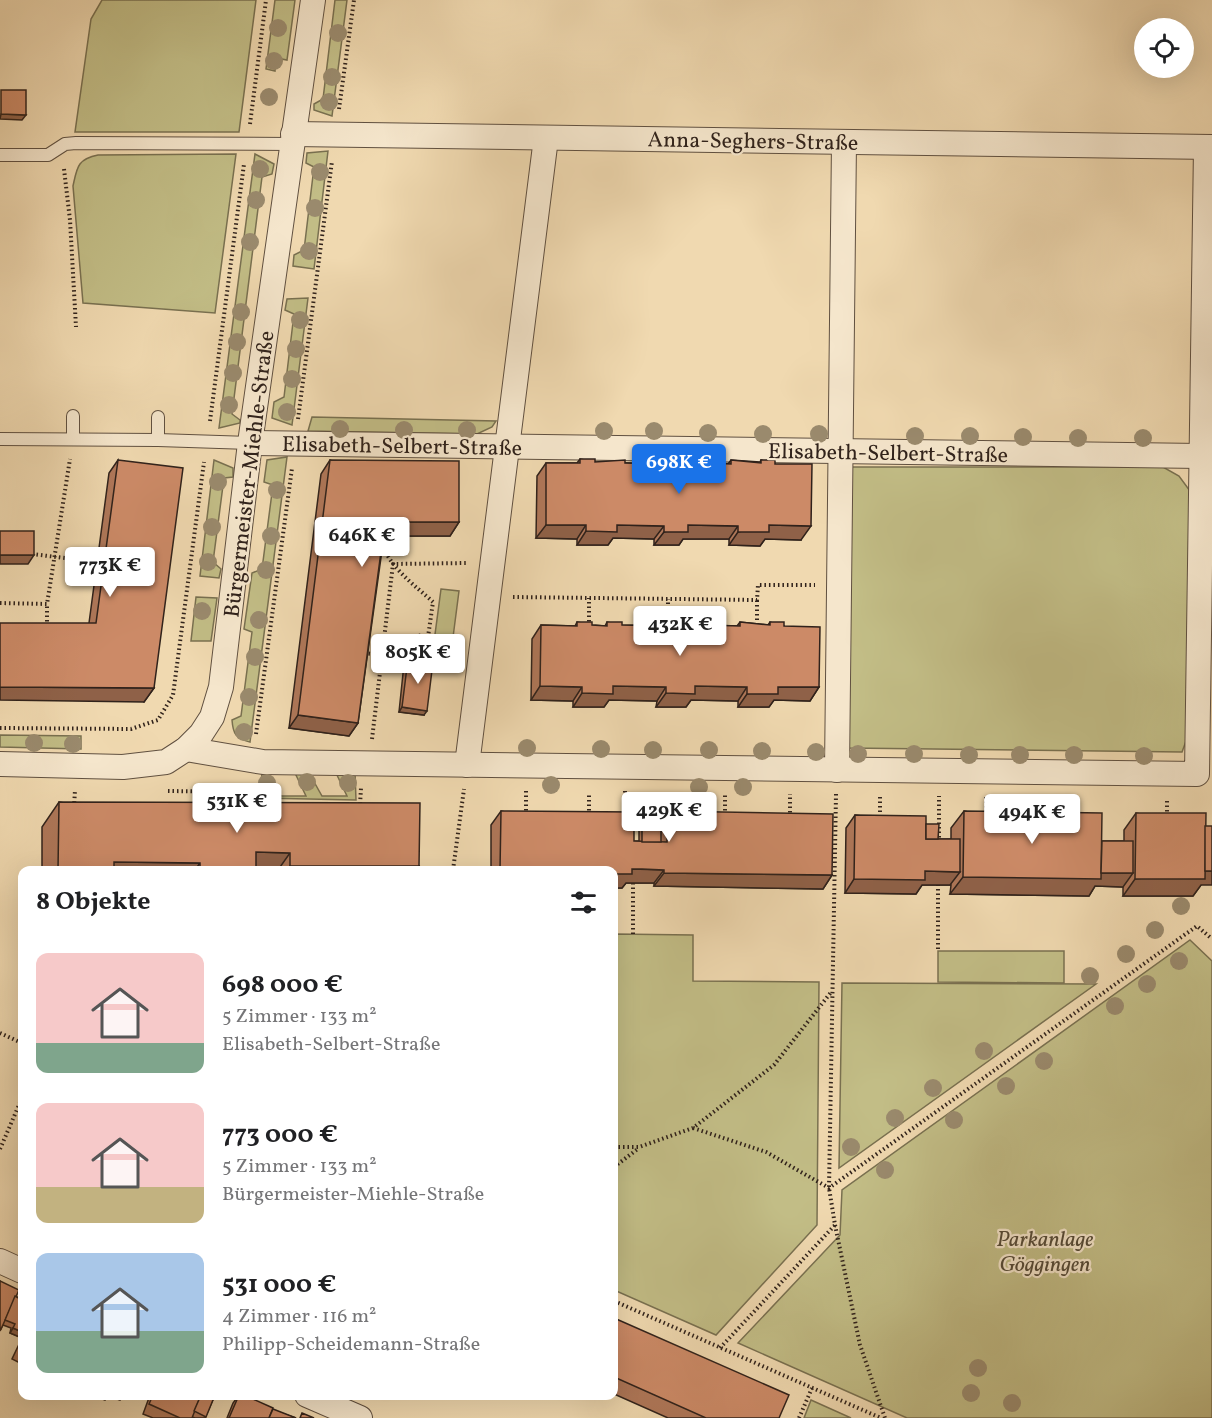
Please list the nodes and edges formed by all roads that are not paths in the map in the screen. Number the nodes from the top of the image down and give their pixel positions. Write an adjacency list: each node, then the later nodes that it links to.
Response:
1 (313, 0): 3 (street, Bürgermeister-Miehle-Straße)
2 (546, 138): 3 (street, Anna-Seghers-Straße); 4 (street, Anna-Seghers-Straße); 13 (street)
3 (292, 139): 6 (lane); 12 (street, Bürgermeister-Miehle-Straße)
4 (844, 142): 5 (street, Anna-Seghers-Straße); 14 (street)
5 (1209, 147): 15 (street)
6 (0, 155)
7 (73, 416): 10 (lane)
8 (158, 417): 11 (lane)
9 (0, 439): 10 (lane)
10 (73, 439): 11 (lane)
11 (158, 440): 12 (lane)
12 (250, 443): 13 (street, Elisabeth-Selbert-Straße); 16 (street, Bürgermeister-Miehle-Straße)
13 (507, 447): 14 (street, Elisabeth-Selbert-Straße); 18 (street)
14 (840, 451): 15 (street, Elisabeth-Selbert-Straße); 19 (street)
15 (1201, 456): 19 (street)
16 (186, 749): 17 (street, Bürgermeister-Miehle-Straße); 18 (street)
17 (0, 764)
18 (467, 765): 19 (street)
19 (837, 770)
20 (0, 1261): 21 (street)
21 (18, 1269)
22 (319, 1400): 23 (street)
23 (360, 1418)

